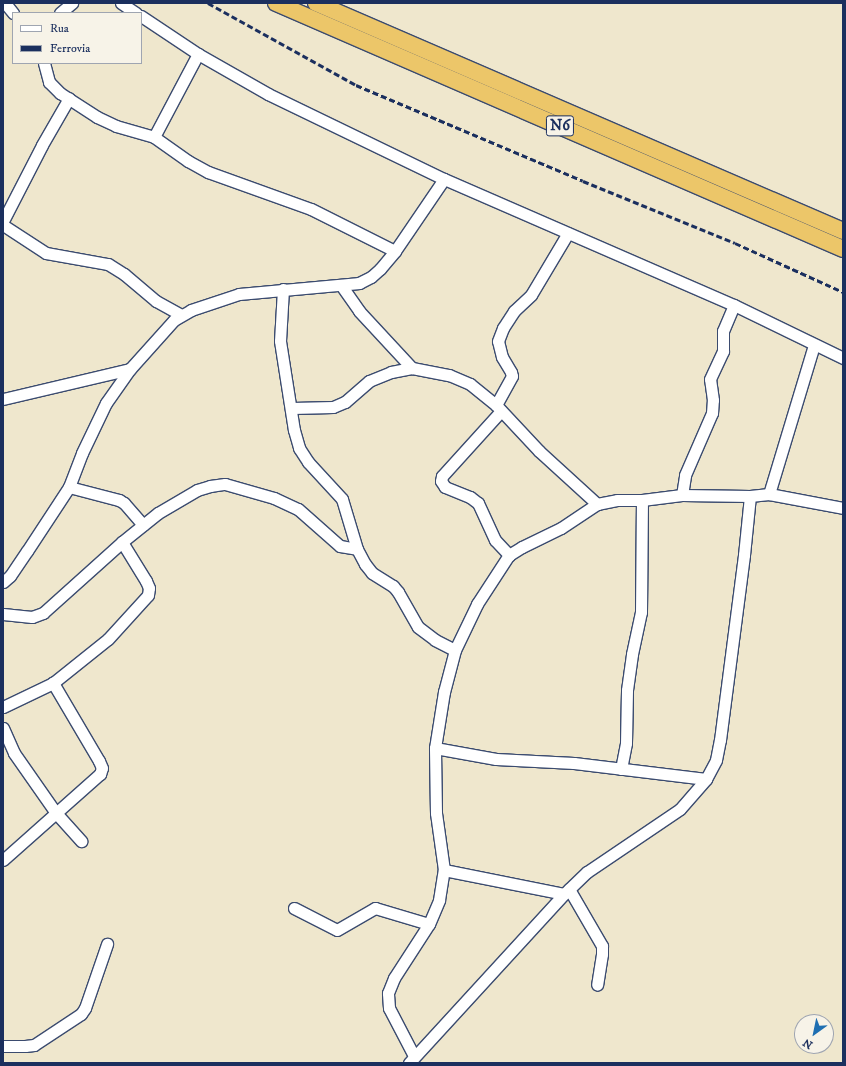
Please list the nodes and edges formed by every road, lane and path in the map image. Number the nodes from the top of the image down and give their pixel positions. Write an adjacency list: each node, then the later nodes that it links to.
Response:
1 (5, 3): 6 (street)
2 (72, 3): 7 (street)
3 (121, 3): 8 (street)
4 (276, 3): 20 (highway, N6)
5 (316, 3): 18 (highway, N6)
6 (12, 12)
7 (61, 12)
8 (134, 12)
9 (142, 17): 10 (street)
10 (198, 54): 13 (street); 14 (street)
11 (44, 64): 12 (street)
12 (69, 98): 13 (street); 15 (street)
13 (154, 137): 21 (street)
14 (444, 179): 19 (street); 21 (street)
15 (7, 201): 16 (street)
16 (3, 221)
17 (3, 225): 25 (street)
18 (843, 231)
19 (568, 233): 24 (street); 32 (street)
20 (843, 249)
21 (395, 251): 22 (street)
22 (341, 284): 23 (street); 28 (street)
23 (283, 289): 25 (street); 31 (street)
24 (734, 305): 26 (street); 35 (street)
25 (181, 315): 29 (street)
26 (814, 345): 27 (street); 34 (street)
27 (843, 358)
28 (412, 368): 31 (street); 32 (street)
29 (130, 369): 30 (street); 33 (street)
30 (3, 399)
31 (292, 408): 42 (street)
32 (498, 408): 38 (street); 43 (street)
33 (69, 487): 40 (street); 44 (street)
34 (769, 494): 36 (street); 39 (street)
35 (682, 495): 36 (street); 37 (street)
36 (750, 496): 52 (street)
37 (642, 500): 38 (street); 51 (street)
38 (597, 504): 43 (street)
39 (843, 508)
40 (143, 525): 41 (street); 42 (street)
41 (122, 542): 45 (street); 47 (street)
42 (357, 549): 46 (street)
43 (509, 555): 46 (street)
44 (3, 582)
45 (3, 614)
46 (455, 650): 50 (street)
47 (53, 683): 48 (street); 53 (street)
48 (3, 707)
49 (3, 728): 53 (street)
50 (435, 748): 51 (street); 56 (street)
51 (621, 769): 52 (street)
52 (706, 779): 57 (street)
53 (56, 813): 54 (street); 55 (street)
54 (81, 841)
55 (3, 860)
56 (444, 870): 57 (street); 59 (street)
57 (566, 891): 61 (street); 63 (street)
58 (294, 908): 59 (street)
59 (429, 924): 63 (street)
60 (107, 944): 62 (street)
61 (597, 985)
62 (3, 1046)
63 (411, 1059)

